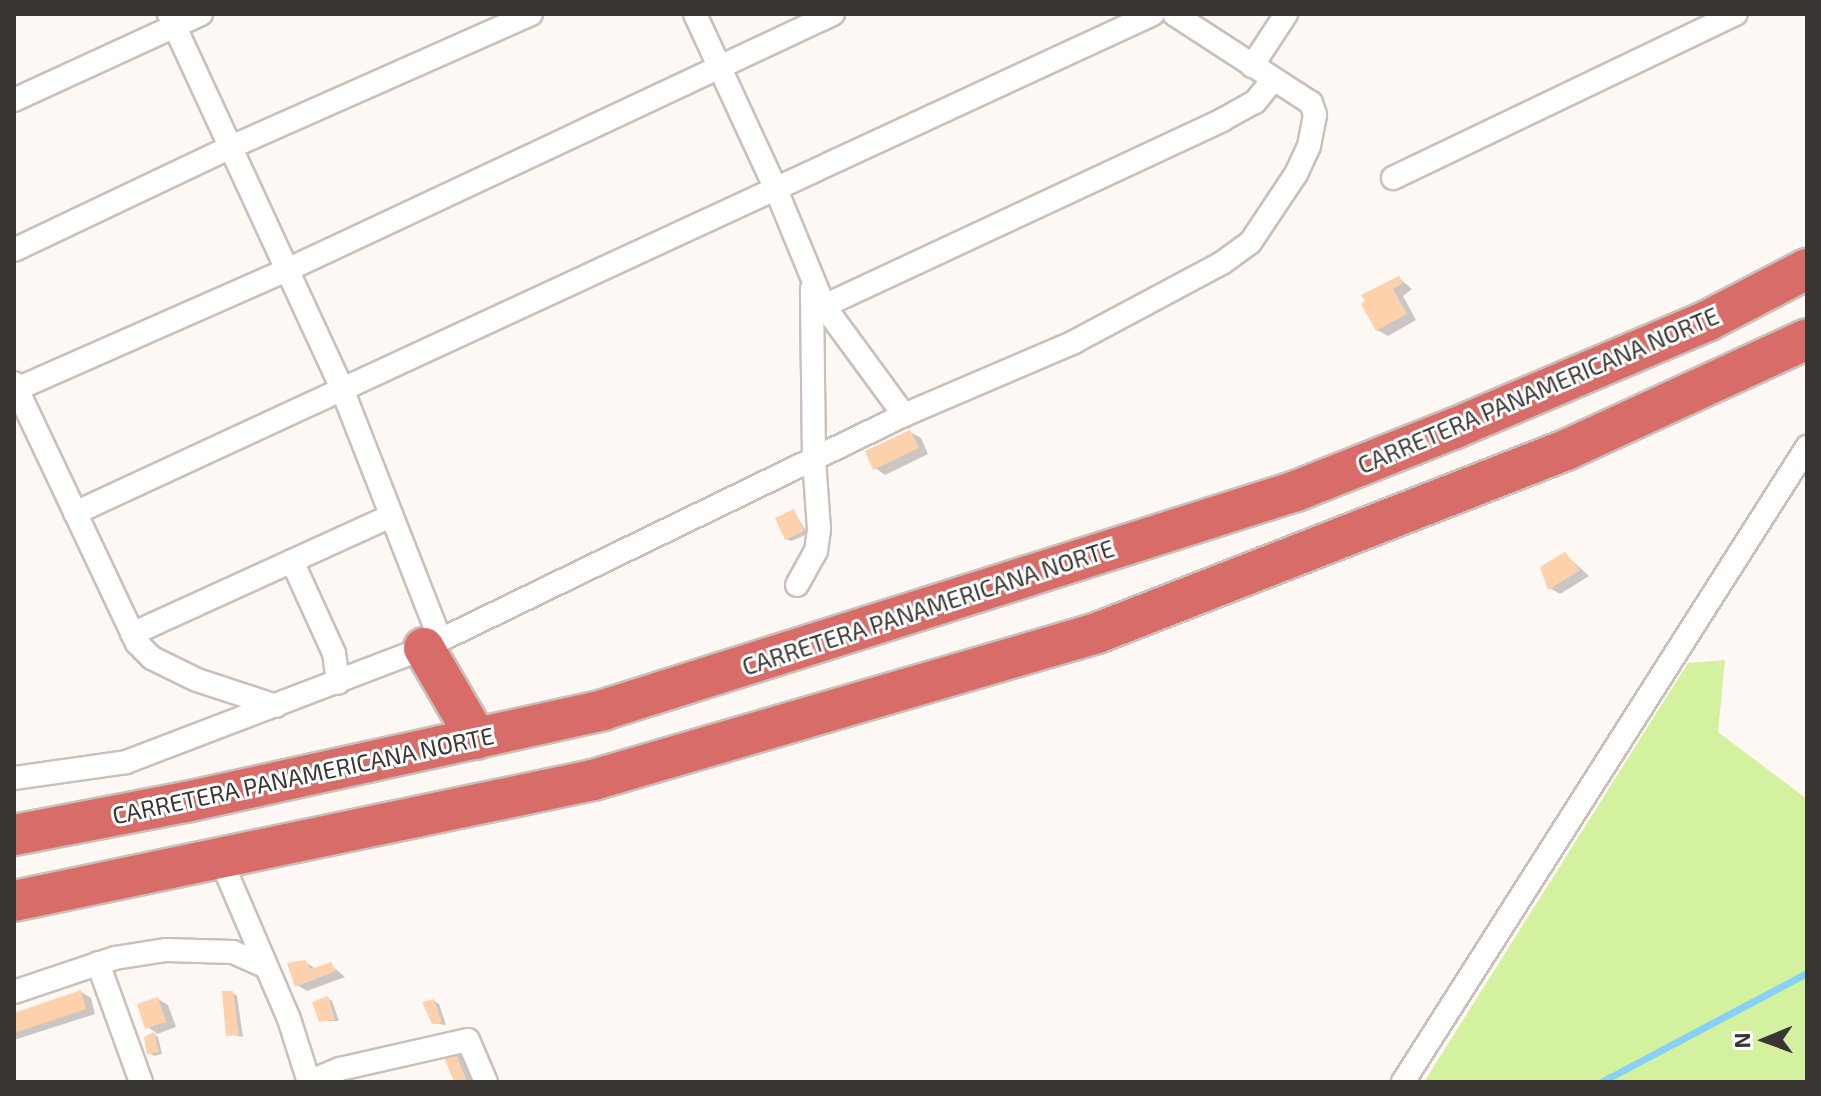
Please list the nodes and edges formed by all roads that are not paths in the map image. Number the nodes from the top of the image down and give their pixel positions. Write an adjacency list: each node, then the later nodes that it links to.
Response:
1 (201, 14): 9 (street)
2 (531, 14): 14 (street)
3 (695, 14): 10 (street)
4 (833, 14): 10 (street)
5 (1153, 14): 16 (street)
6 (1174, 14): 11 (street)
7 (1286, 14): 11 (street)
8 (1736, 14): 15 (street)
9 (172, 20): 13 (street); 14 (street)
10 (719, 66): 16 (street); 19 (street)
11 (1252, 66): 12 (street)
12 (1273, 80): 21 (street); 25 (street)
13 (14, 100)
14 (231, 147): 17 (street); 19 (street)
15 (1393, 178)
16 (775, 187): 20 (street); 24 (street)
17 (14, 250)
18 (1807, 269): 36 (highway, CARRETERA PANAMERICANA NORTE)
19 (287, 270): 23 (street); 24 (street)
20 (812, 276): 21 (street); 27 (street)
21 (824, 306): 25 (street)
22 (1807, 339): 39 (highway)
23 (15, 386): 28 (street)
24 (342, 389): 28 (street); 29 (street)
25 (904, 415): 27 (street)
26 (1807, 447): 47 (street)
27 (814, 459): 31 (street); 33 (street)
28 (75, 513): 32 (street)
29 (389, 517): 30 (street); 33 (street)
30 (292, 561): 32 (street); 34 (street)
31 (797, 585)
32 (132, 634): 35 (street)
33 (432, 643): 34 (street); 36 (highway)
34 (338, 683): 35 (street)
35 (276, 706): 37 (street)
36 (477, 739): 38 (highway, CARRETERA PANAMERICANA NORTE)
37 (14, 778)
38 (14, 835)
39 (220, 858): 40 (highway); 42 (street)
40 (14, 901)
41 (98, 963): 42 (street); 43 (street); 44 (street)
42 (266, 967): 45 (street)
43 (14, 992)
44 (141, 1082)
45 (309, 1082): 46 (street)
46 (486, 1082)
47 (1403, 1082)

